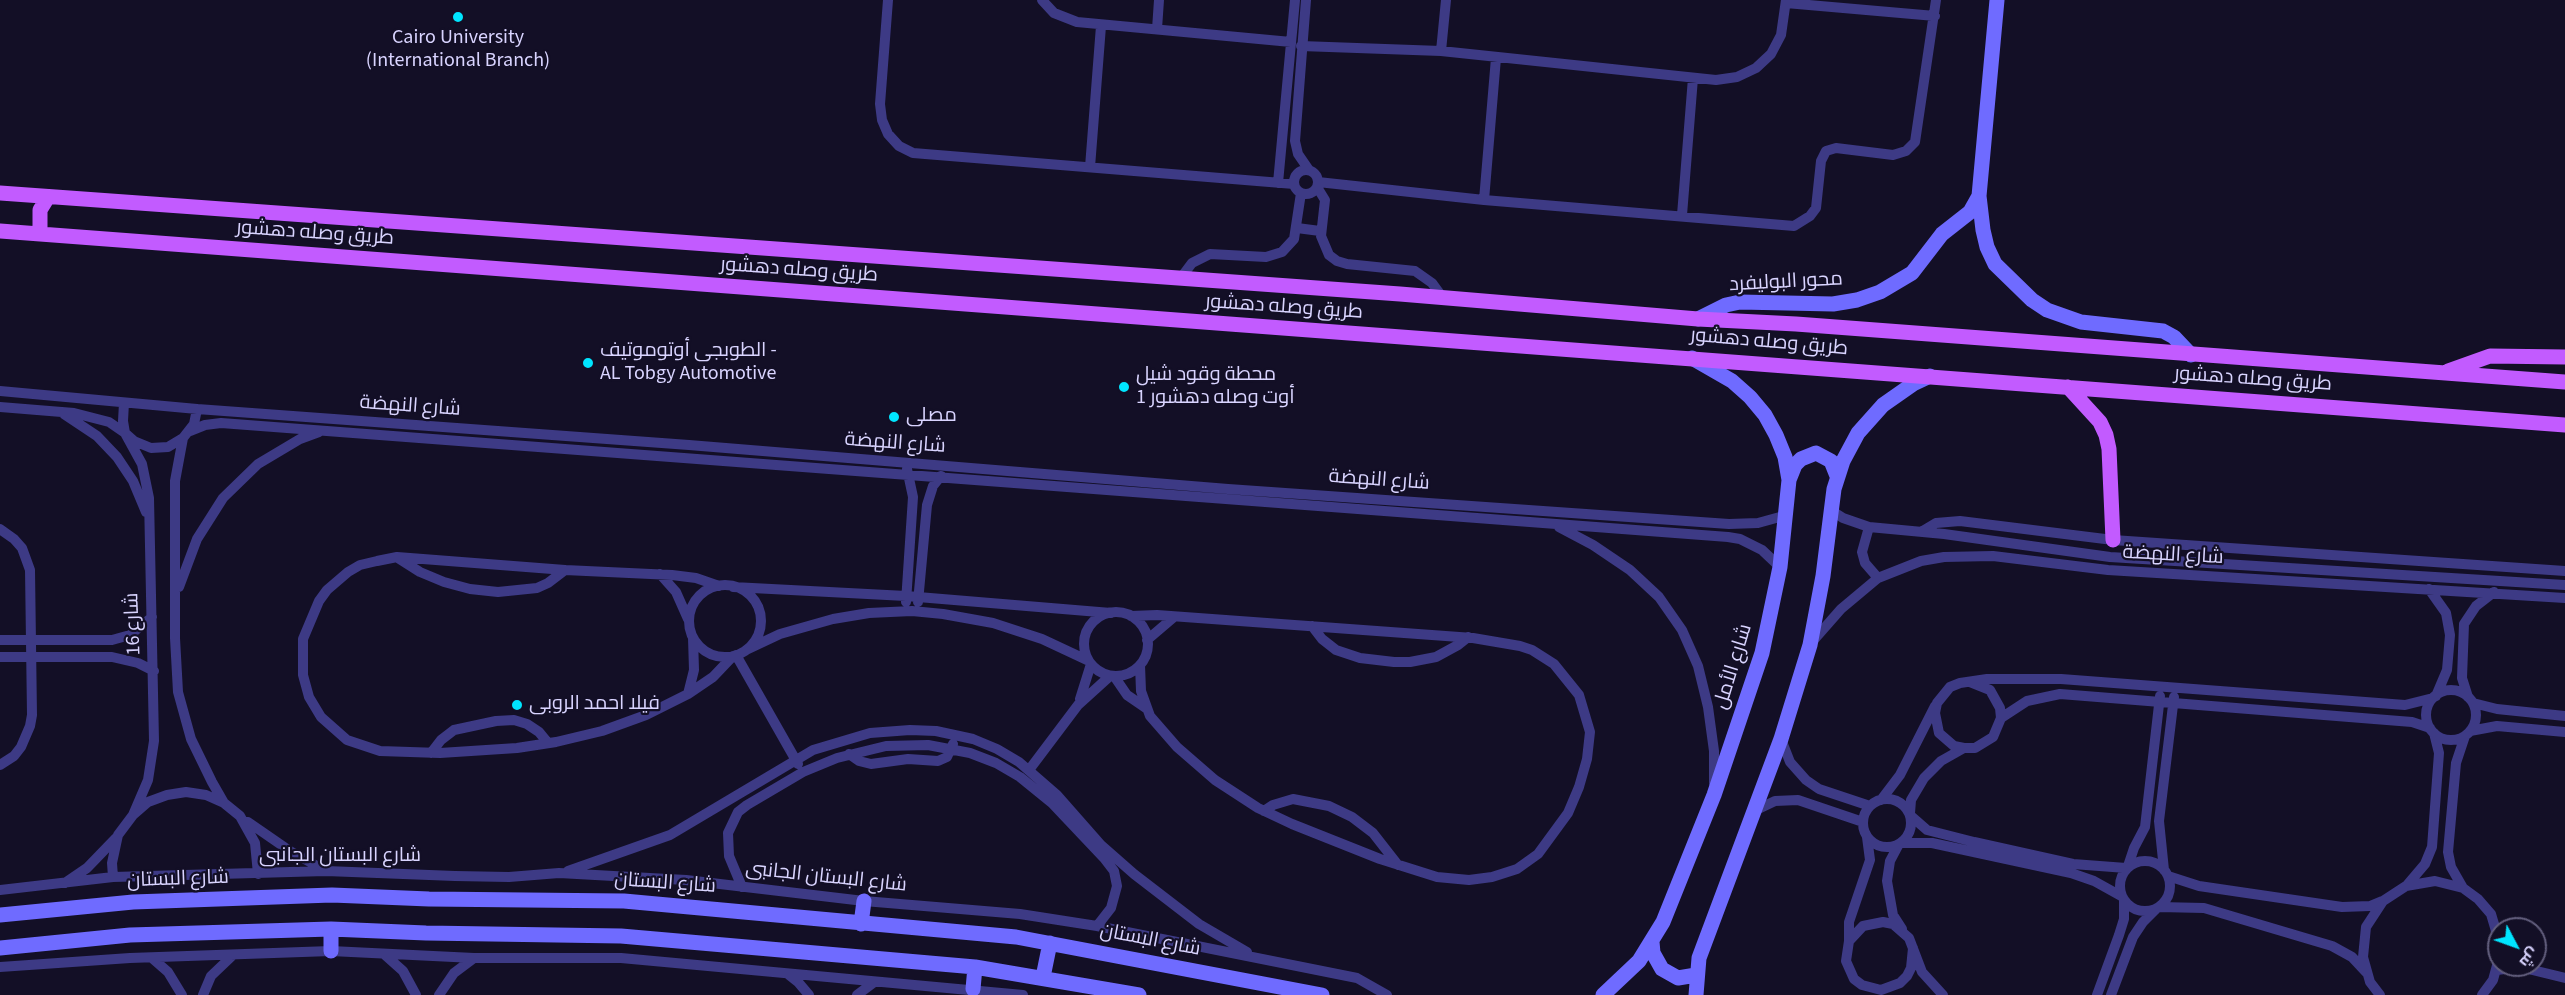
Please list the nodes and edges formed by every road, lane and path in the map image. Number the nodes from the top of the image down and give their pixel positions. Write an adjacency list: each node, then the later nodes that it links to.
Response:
1 (888, 0): 17 (street)
2 (1042, 0): 11 (street)
3 (1159, 0): 12 (street)
4 (1295, 0): 13 (street)
5 (1306, 0): 13 (street)
6 (1446, 0): 14 (street)
7 (1936, 0): 10 (street)
8 (1997, 0): 24 (street)
9 (1786, 1): 10 (street); 16 (street)
10 (1935, 16): 27 (street)
11 (1101, 26): 12 (street); 17 (street)
12 (1157, 29): 13 (street)
13 (1296, 44): 14 (street); 18 (street); 19 (street)
14 (1441, 51): 15 (street)
15 (1496, 58): 16 (street); 26 (street)
16 (1693, 78): 27 (street)
17 (1090, 167): 19 (street)
18 (1309, 170): 20 (street); 21 (street)
19 (1278, 183): 20 (street)
20 (1294, 184): 23 (street)
21 (1318, 185): 23 (street); 26 (street); 30 (street)
22 (0, 193): 25 (main road, طريق وصله دهشور)
23 (1301, 193): 28 (street)
24 (1979, 196): 34 (street, محور البوليفرد); 35 (street)
25 (48, 197): 31 (main road); 32 (main road, طريق وصله دهشور)
26 (1484, 200): 27 (street)
27 (1682, 215)
28 (1297, 228): 30 (street); 32 (street)
29 (0, 231): 31 (main road, طريق وصله دهشور)
30 (1320, 231): 33 (street)
31 (40, 234): 37 (main road, طريق وصله دهشور)
32 (1180, 279): 33 (main road, طريق وصله دهشور)
33 (1443, 298): 34 (main road, طريق وصله دهشور)
34 (1698, 319): 35 (main road, طريق وصله دهشور)
35 (2191, 355): 38 (main road, طريق وصله دهشور)
36 (2565, 357): 38 (main road)
37 (1692, 358): 39 (main road, طريق وصله دهشور); 57 (street, شارع الأمل)
38 (2443, 374): 40 (main road, طريق وصله دهشور)
39 (1930, 376): 41 (main road, طريق وصله دهشور); 56 (street)
40 (2565, 382)
41 (2068, 387): 48 (main road, طريق وصله دهشور); 66 (main road)
42 (0, 391): 43 (street, شارع النهضة)
43 (124, 403): 45 (street, شارع النهضة); 50 (street)
44 (0, 407): 46 (street)
45 (197, 409): 47 (street, شارع النهضة); 51 (street, شارع 16)
46 (61, 412): 50 (street); 61 (street)
47 (323, 419): 49 (street); 52 (street, شارع النهضة)
48 (2565, 425)
49 (322, 431): 51 (street, شارع النهضة); 53 (street, شارع النهضة); 85 (street)
50 (125, 433): 51 (street, شارع النهضة); 61 (street, شارع 16)
51 (187, 434): 85 (street, شارع 16)
52 (689, 445): 53 (street); 54 (street, شارع النهضة)
53 (688, 457): 54 (street, شارع النهضة)
54 (908, 468): 55 (street, شارع النهضة); 58 (street, شارع النهضة); 82 (street)
55 (940, 476): 58 (street, شارع النهضة); 83 (street)
56 (1837, 476): 57 (street); 59 (street)
57 (1789, 480): 60 (street, شارع الأمل)
58 (1481, 511): 60 (street, شارع النهضة); 62 (street, شارع النهضة)
59 (1832, 511): 63 (street, شارع النهضة); 99 (street)
60 (1786, 515): 69 (street, شارع الأمل)
61 (149, 521): 90 (street, شارع 16)
62 (1554, 525): 69 (street, شارع النهضة); 134 (street)
63 (1869, 527): 65 (street, شارع النهضة); 75 (street)
64 (0, 529): 97 (street)
65 (1921, 532): 66 (street); 68 (street, شارع النهضة)
66 (2113, 540): 72 (street)
67 (397, 557): 70 (street); 70 (street); 128 (street)
68 (2176, 561): 71 (street, شارع النهضة); 74 (street)
69 (1780, 567): 134 (street, شارع الأمل)
70 (565, 570): 73 (street)
71 (2333, 570): 76 (street); 77 (street, شارع النهضة)
72 (2565, 571)
73 (660, 574): 78 (street); 92 (street)
74 (2175, 574): 75 (street, شارع النهضة); 76 (street, شارع النهضة)
75 (1878, 578): 99 (street, شارع النهضة)
76 (2332, 583): 80 (street, شارع النهضة)
77 (2565, 585)
78 (719, 586): 79 (street); 92 (street)
79 (733, 587): 82 (street); 100 (street)
80 (2429, 589): 81 (street, شارع النهضة); 111 (street)
81 (2494, 592): 84 (street, شارع النهضة); 112 (street)
82 (906, 596): 83 (street); 86 (street)
83 (918, 597): 87 (street); 88 (street)
84 (2565, 598)
85 (175, 608): 136 (street, شارع 16)
86 (905, 611): 87 (street); 100 (street)
87 (917, 611): 103 (street)
88 (1111, 613): 89 (street); 103 (street)
89 (1131, 616): 91 (street); 98 (street)
90 (152, 617): 97 (street); 105 (street, شارع 16)
91 (1174, 617): 93 (street); 98 (street)
92 (689, 623): 95 (street)
93 (1312, 626): 94 (street); 94 (street)
94 (1468, 637): 147 (street)
95 (693, 638): 100 (street); 110 (street)
96 (0, 640): 97 (street)
97 (31, 640): 102 (street)
98 (1148, 640): 104 (street)
99 (1810, 645): 124 (street)
100 (738, 654): 110 (street); 130 (street)
101 (0, 657): 102 (street)
102 (32, 657): 105 (street); 131 (street)
103 (1090, 662): 106 (street); 116 (street)
104 (1140, 665): 106 (street); 117 (street)
105 (154, 671): 140 (street, شارع 16)
106 (1112, 676): 116 (street); 117 (street)
107 (1970, 682): 108 (street); 114 (street); 119 (street)
108 (2161, 687): 109 (street); 113 (street)
109 (2176, 689): 111 (street); 115 (street)
110 (688, 694): 125 (street)
111 (2434, 697): 112 (street); 120 (street)
112 (2471, 700): 118 (street); 122 (street)
113 (2159, 702): 115 (street); 119 (street); 148 (street)
114 (1937, 703): 127 (street); 135 (street)
115 (2174, 703): 120 (street); 151 (street)
116 (1078, 705): 132 (street)
117 (1146, 708): 138 (street)
118 (2565, 716)
119 (2001, 718): 127 (street)
120 (2432, 731): 122 (street); 155 (street)
121 (2565, 732): 122 (street)
122 (2468, 733): 157 (street)
123 (956, 735): 126 (street); 130 (street); 132 (street)
124 (1781, 739): 137 (street); 139 (street)
125 (548, 743): 128 (street); 128 (street)
126 (952, 748): 129 (street); 129 (street); 166 (street)
127 (1964, 748): 141 (street)
128 (431, 753)
129 (849, 754): 133 (street)
130 (795, 759): 133 (street); 150 (street)
131 (0, 765)
132 (1029, 770): 179 (street)
133 (802, 771): 156 (street)
134 (1714, 795): 169 (street, شارع الأمل)
135 (1881, 800): 137 (street); 141 (street)
136 (224, 803): 140 (street); 142 (street)
137 (1870, 806): 143 (street)
138 (1264, 811): 147 (street); 147 (street)
139 (1754, 811): 143 (street); 185 (street)
140 (133, 815): 144 (street)
141 (1910, 815): 146 (street); 148 (street)
142 (240, 816): 149 (street); 152 (street)
143 (1863, 822): 145 (street)
144 (118, 835): 153 (street); 154 (street)
145 (1867, 837): 146 (street); 170 (street)
146 (1900, 844): 159 (street); 168 (street)
147 (1398, 865)
148 (2128, 867): 151 (street); 159 (street)
149 (326, 871): 150 (street, شارع البستان الجانبى); 152 (street, شارع البستان الجانبى)
150 (559, 873): 156 (street, شارع البستان الجانبى)
151 (2166, 873): 161 (street); 162 (street)
152 (258, 874): 153 (street, شارع البستان الجانبى)
153 (113, 877): 154 (street, شارع البستان الجانبى)
154 (62, 885): 158 (street, شارع البستان الجانبى)
155 (2406, 885): 157 (street); 161 (street)
156 (742, 887): 160 (street, شارع البستان الجانبى)
157 (2463, 888): 164 (street)
158 (0, 890)
159 (2122, 899): 162 (street); 207 (street)
160 (864, 901): 165 (street); 166 (street, شارع البستان الجانبى)
161 (2383, 901): 182 (street)
162 (2158, 908): 182 (street); 208 (street)
163 (0, 915): 165 (street, شارع البستان)
164 (2492, 917)
165 (861, 924): 171 (street, شارع البستان)
166 (1097, 926): 179 (street, شارع البستان الجانبى)
167 (331, 929): 172 (street); 174 (street); 180 (street)
168 (1902, 930): 170 (street); 173 (street)
169 (1652, 942): 185 (street); 203 (street, شارع الأمل)
170 (1849, 942): 191 (street)
171 (1050, 943): 186 (street); 201 (street, شارع البستان)
172 (0, 948)
173 (1913, 948): 191 (street); 206 (street)
174 (331, 951): 175 (street); 176 (street)
175 (384, 954): 178 (street); 195 (street)
176 (233, 955): 177 (street); 194 (street)
177 (152, 958): 181 (street); 193 (street)
178 (474, 958): 184 (street); 196 (street)
179 (1258, 958): 202 (street, شارع البستان الجانبى)
180 (975, 967): 186 (street); 190 (street)
181 (0, 968)
182 (2366, 972): 209 (street)
183 (2547, 973): 188 (street)
184 (787, 974): 189 (street); 197 (street)
185 (1696, 975): 204 (street)
186 (1043, 977): 200 (street)
187 (2494, 977): 192 (street)
188 (2565, 978)
189 (873, 983): 190 (street); 198 (street)
190 (973, 989): 199 (street)
191 (1870, 992): 205 (street)
192 (2486, 993)
193 (182, 995)
194 (203, 995)
195 (416, 995)
196 (439, 995)
197 (809, 995)
198 (857, 995)
199 (1023, 995)
200 (1139, 995)
201 (1322, 995)
202 (1387, 995)
203 (1603, 995)
204 (1696, 995)
205 (1883, 995)
206 (1943, 995)
207 (2097, 995)
208 (2111, 995)
209 (2380, 995)

